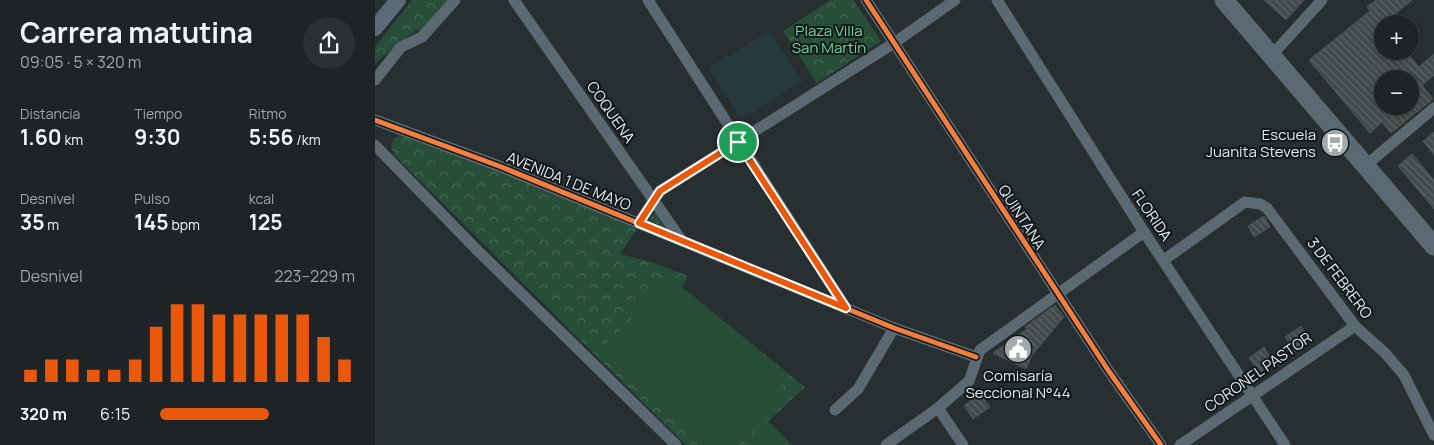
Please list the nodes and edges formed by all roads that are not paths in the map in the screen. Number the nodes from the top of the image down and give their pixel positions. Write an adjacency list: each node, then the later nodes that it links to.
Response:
1 (398, 0): 10 (main road)
2 (455, 0): 13 (street)
3 (514, 0): 19 (street, COQUENA)
4 (648, 0): 16 (street)
5 (866, 0): 11 (street, QUINTANA)
6 (955, 0): 11 (street)
7 (997, 0): 21 (street, FLORIDA)
8 (1224, 0): 12 (main road)
9 (1322, 0): 12 (street)
10 (375, 28)
11 (893, 43): 16 (street); 25 (street, QUINTANA)
12 (1273, 55): 18 (main road)
13 (375, 80)
14 (1434, 108): 18 (street)
15 (375, 120): 20 (street, AVENIDA 1 DE MAYO)
16 (738, 142): 19 (street); 26 (street)
17 (375, 144): 34 (street)
18 (1365, 166): 23 (main road)
19 (653, 199): 20 (street); 22 (street, COQUENA)
20 (639, 223): 22 (street, AVENIDA 1 DE MAYO)
21 (1144, 232): 24 (street, FLORIDA); 25 (street)
22 (683, 242): 26 (street, AVENIDA 1 DE MAYO)
23 (1434, 246)
24 (1164, 260): 27 (street, 3 DE FEBRERO); 30 (street, FLORIDA)
25 (1057, 294): 29 (street); 37 (street, QUINTANA)
26 (846, 308): 28 (street, AVENIDA 1 DE MAYO)
27 (1355, 326): 30 (street, CORONEL PASTOR); 33 (street, 3 DE FEBRERO)
28 (894, 328): 29 (street, AVENIDA 1 DE MAYO); 32 (street)
29 (976, 357): 31 (street)
30 (1253, 394): 38 (street, CORONEL PASTOR); 39 (street, FLORIDA)
31 (938, 408): 35 (street); 36 (street)
32 (835, 410)
33 (1434, 435)
34 (676, 445)
35 (886, 445)
36 (963, 445)
37 (1161, 445)
38 (1180, 445)
39 (1285, 445)

